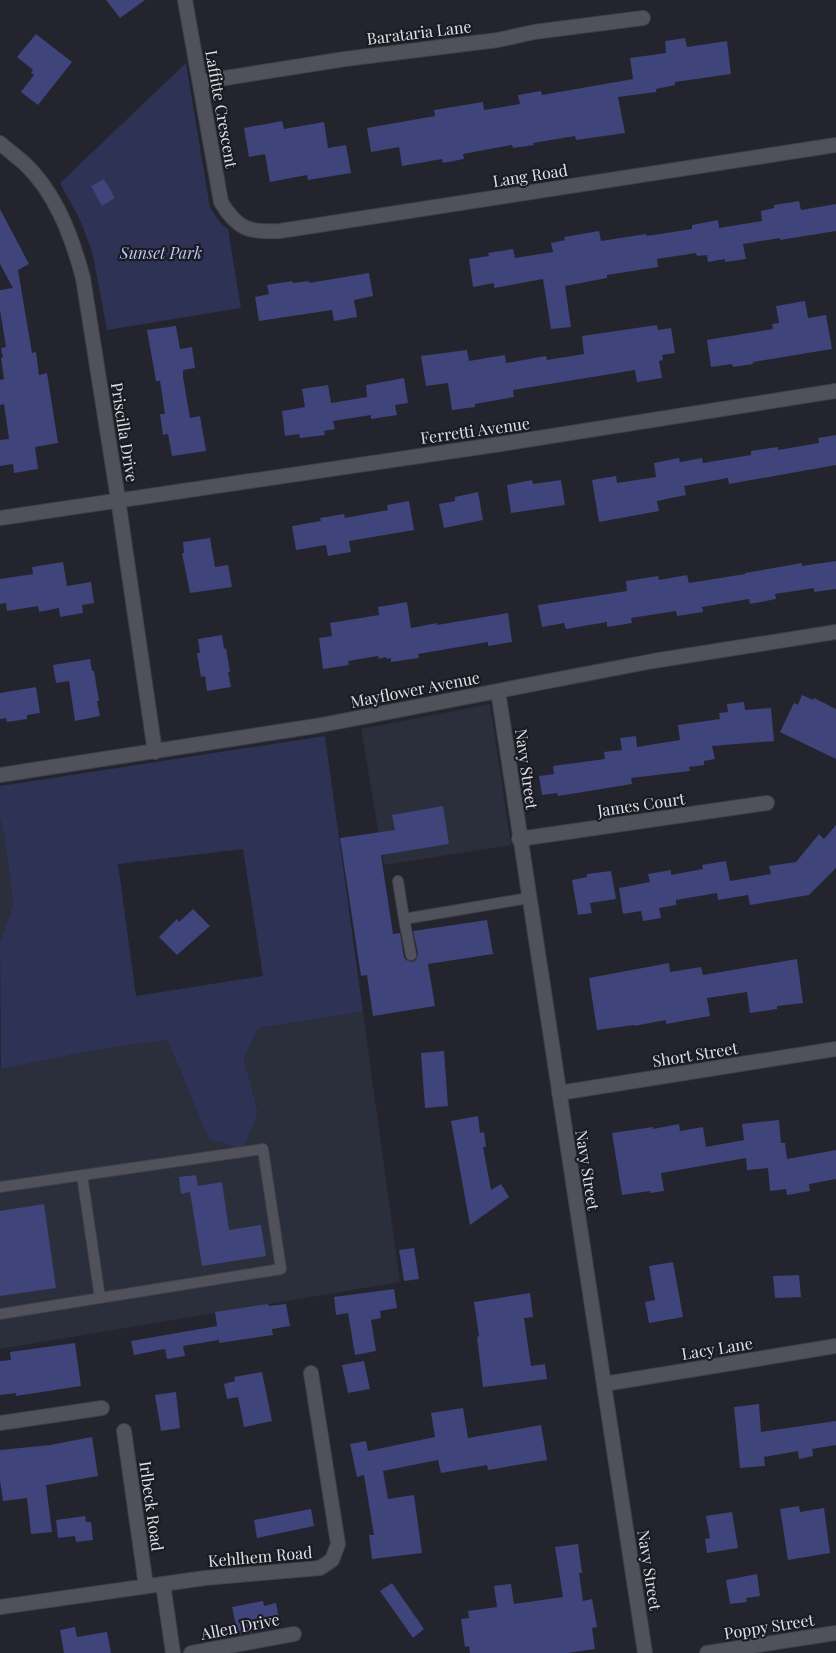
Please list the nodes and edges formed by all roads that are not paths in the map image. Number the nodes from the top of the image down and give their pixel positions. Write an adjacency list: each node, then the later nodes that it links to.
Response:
1 (185, 0): 3 (street, Laffitte Crescent)
2 (643, 18): 3 (street, Barataria Lane)
3 (200, 82): 6 (street, Laffitte Crescent)
4 (0, 143): 8 (street, Priscilla Drive)
5 (836, 145): 6 (street, Lang Road)
6 (233, 220)
7 (836, 391): 8 (street, Ferretti Avenue)
8 (118, 499): 9 (street, Ferretti Avenue); 12 (street, Priscilla Drive)
9 (0, 518)
10 (836, 632): 11 (street, Mayflower Avenue)
11 (498, 691): 12 (street, Mayflower Avenue); 15 (street, Navy Street)
12 (155, 752): 13 (street, Mayflower Avenue)
13 (0, 775)
14 (767, 803): 15 (street, James Court)
15 (520, 839): 17 (street, Navy Street)
16 (398, 881): 18 (lane)
17 (528, 898): 18 (lane); 21 (street, Navy Street)
18 (404, 919): 19 (lane)
19 (411, 955)
20 (836, 1049): 21 (street, Short Street)
21 (559, 1093): 28 (street, Navy Street)
22 (82, 1175): 23 (lane); 24 (lane); 24 (lane)
23 (0, 1187)
24 (100, 1298): 25 (lane)
25 (0, 1314)
26 (836, 1346): 28 (street, Lacy Lane)
27 (311, 1373): 32 (street, Kehlhem Road)
28 (604, 1384): 39 (street, Navy Street)
29 (102, 1408): 30 (street)
30 (0, 1423)
31 (124, 1431): 33 (street, Irlbeck Road)
32 (163, 1584): 33 (street, Kehlhem Road); 37 (street)
33 (146, 1586): 34 (street, Kehlhem Road)
34 (0, 1607)
35 (836, 1633): 40 (street, Poppy Street)
36 (294, 1634): 38 (street, Allen Drive)
37 (173, 1653)
38 (191, 1653)
39 (645, 1653)
40 (707, 1653)

